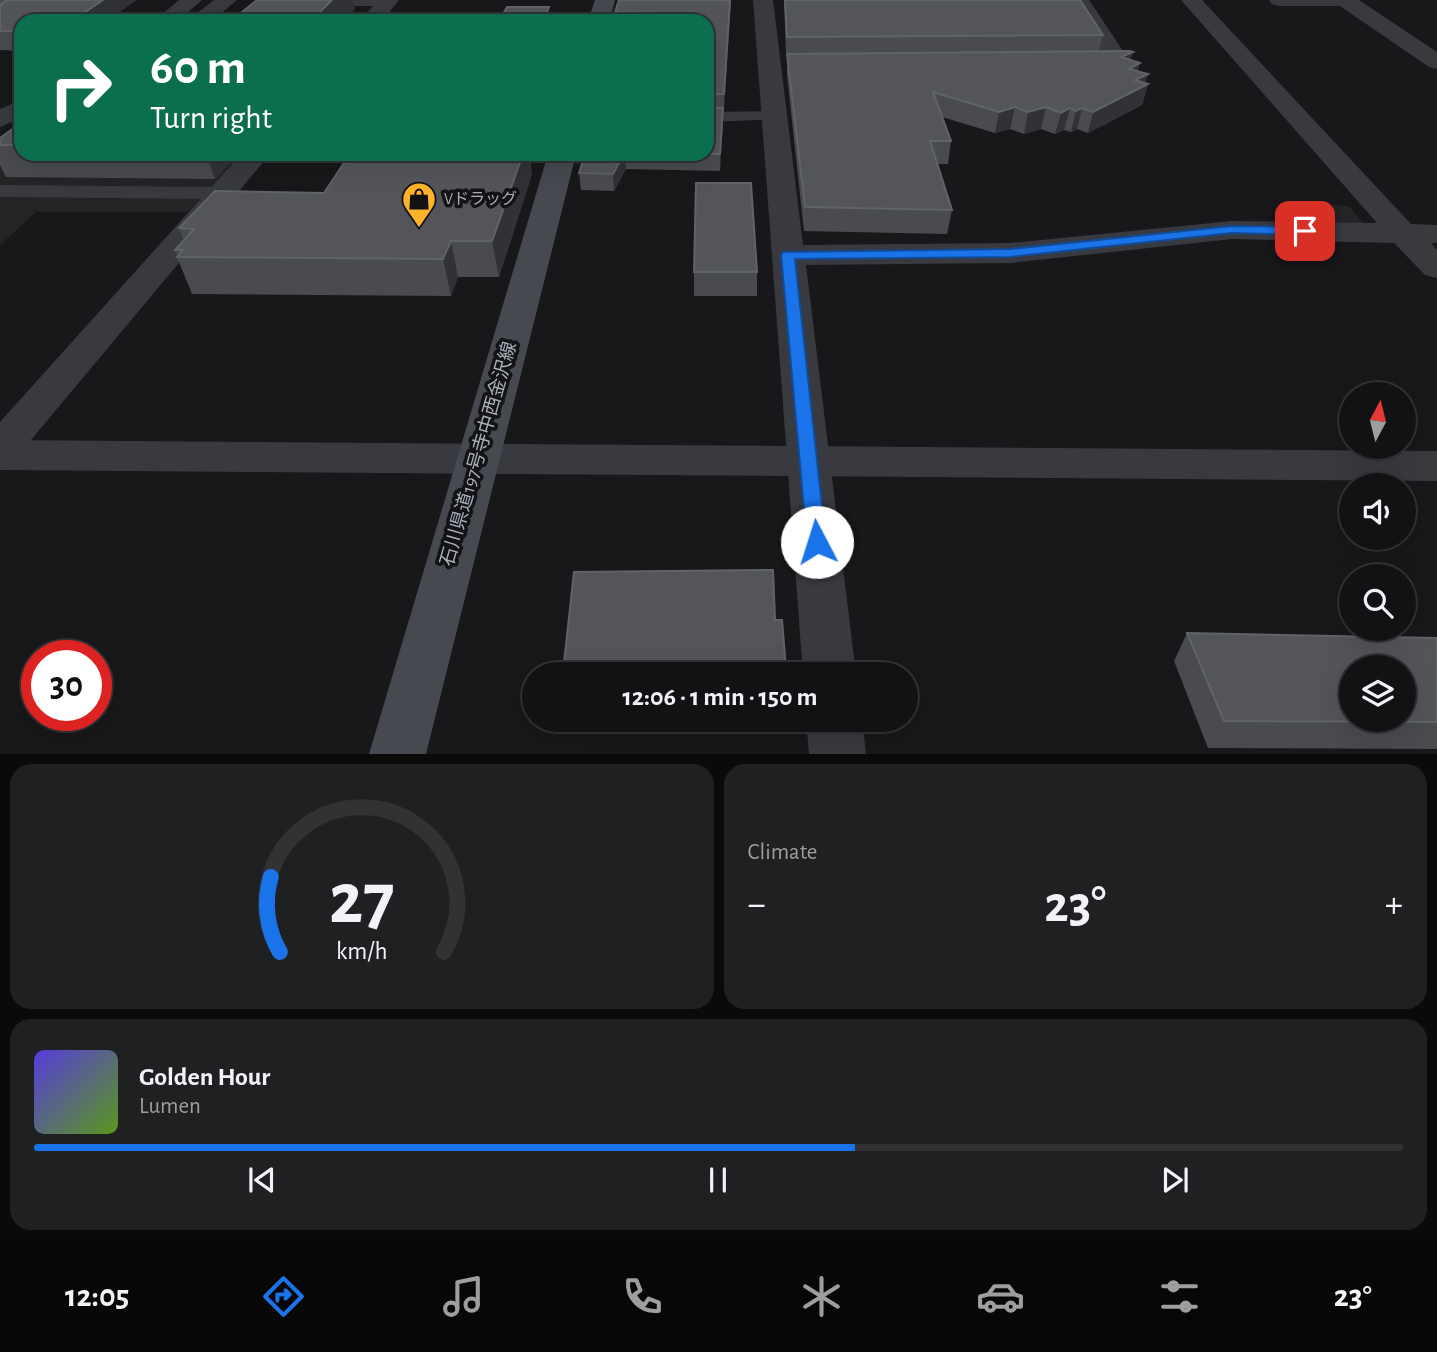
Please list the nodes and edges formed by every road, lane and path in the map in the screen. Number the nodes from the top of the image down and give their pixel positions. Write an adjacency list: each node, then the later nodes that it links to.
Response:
1 (192, 0): 10 (street)
2 (227, 0): 11 (street)
3 (763, 0): 15 (street)
4 (1079, 0): 13 (street)
5 (1191, 0): 20 (street)
6 (1279, 0): 7 (street)
7 (1346, 0): 12 (street)
8 (388, 1): 9 (lane)
9 (311, 2)
10 (174, 14)
11 (208, 14)
12 (1437, 62)
13 (1063, 64)
14 (714, 117): 15 (lane)
15 (775, 117): 22 (street)
16 (250, 161): 19 (street)
17 (560, 161): 26 (main road, 石川県道197号寺中西金沢線)
18 (0, 191): 19 (lane)
19 (223, 193): 24 (street)
20 (1402, 233): 21 (street); 22 (street); 23 (street)
21 (1437, 234)
22 (788, 255): 27 (street)
23 (1437, 268)
24 (0, 449)
25 (0, 455): 26 (street)
26 (476, 460): 27 (street); 31 (main road, 石川県道197号寺中西金沢線)
27 (809, 463): 28 (street); 29 (street)
28 (1437, 466)
29 (829, 662)
30 (835, 732): 32 (street)
31 (397, 754)
32 (838, 754)

